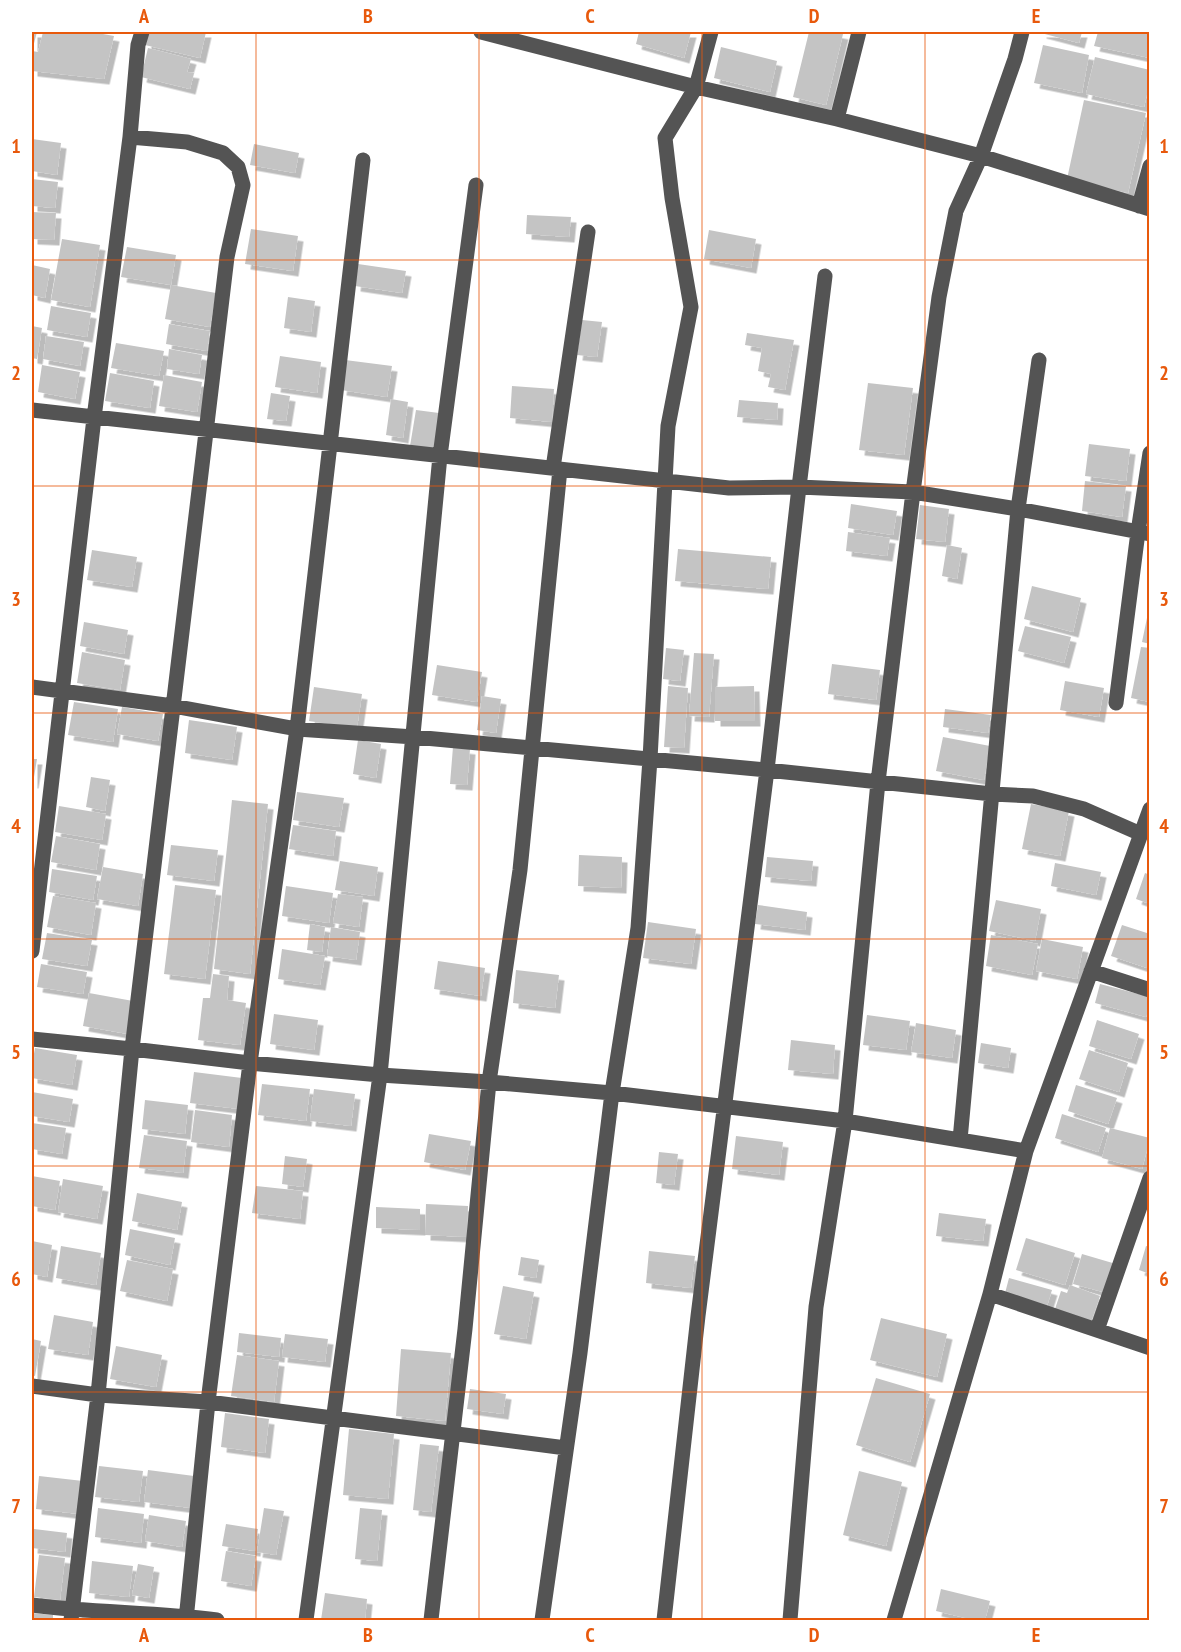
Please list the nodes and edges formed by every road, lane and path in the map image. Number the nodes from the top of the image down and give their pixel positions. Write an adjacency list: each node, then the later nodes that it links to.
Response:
1 (141, 32): 8 (street)
2 (482, 32): 6 (street)
3 (711, 32): 6 (street)
4 (859, 32): 7 (street)
5 (1022, 32): 9 (street)
6 (696, 87): 7 (street); 24 (street)
7 (837, 119): 9 (street)
8 (130, 137): 18 (street); 19 (street)
9 (981, 156): 13 (street); 26 (street)
10 (363, 160): 20 (street)
11 (1149, 166): 13 (street)
12 (476, 185): 22 (street)
13 (1144, 208)
14 (588, 232): 23 (street)
15 (825, 276): 25 (street)
16 (1039, 360): 27 (street)
17 (32, 410): 18 (street)
18 (94, 418): 19 (street); 30 (street)
19 (207, 430): 20 (street); 32 (street)
20 (330, 444): 22 (street); 33 (street)
21 (1149, 453): 28 (street)
22 (440, 456): 23 (street); 34 (street)
23 (556, 469): 24 (street); 35 (street)
24 (665, 480): 25 (street); 36 (street)
25 (799, 487): 26 (street); 37 (street)
26 (912, 492): 27 (street); 38 (street)
27 (1018, 509): 28 (street); 39 (street)
28 (1144, 533): 31 (street)
29 (32, 687): 30 (street)
30 (63, 691): 32 (street); 42 (street)
31 (1116, 703)
32 (173, 706): 33 (street); 46 (street)
33 (297, 729): 34 (street); 47 (street)
34 (414, 737): 35 (street); 48 (street)
35 (532, 748): 36 (street); 49 (street)
36 (650, 759): 37 (street); 50 (street)
37 (767, 770): 38 (street); 51 (street)
38 (878, 782): 39 (street); 52 (street)
39 (992, 794): 41 (street); 53 (street)
40 (1149, 809): 41 (street)
41 (1141, 834): 43 (street)
42 (32, 951)
43 (1091, 971): 44 (street); 54 (street)
44 (1149, 990)
45 (32, 1039): 46 (street)
46 (132, 1048): 47 (street); 60 (street)
47 (250, 1063): 48 (street); 61 (street)
48 (380, 1075): 49 (street); 62 (street)
49 (489, 1082): 50 (street); 63 (street)
50 (612, 1093): 51 (street); 64 (street)
51 (724, 1106): 52 (street); 72 (street)
52 (845, 1121): 53 (street); 73 (street)
53 (960, 1140): 54 (street)
54 (1026, 1151): 56 (street)
55 (1149, 1178): 57 (street)
56 (990, 1294): 57 (street); 74 (street)
57 (1096, 1330): 58 (street)
58 (1149, 1348)
59 (32, 1386): 60 (street)
60 (98, 1395): 61 (street); 66 (street)
61 (208, 1402): 62 (street); 67 (street)
62 (333, 1417): 63 (street); 69 (street)
63 (452, 1433): 64 (street); 70 (street)
64 (566, 1448): 71 (street)
65 (32, 1605): 66 (street)
66 (72, 1616): 67 (street)
67 (187, 1618): 68 (street)
68 (217, 1620)
69 (306, 1620)
70 (431, 1620)
71 (542, 1620)
72 (664, 1620)
73 (790, 1620)
74 (894, 1620)

